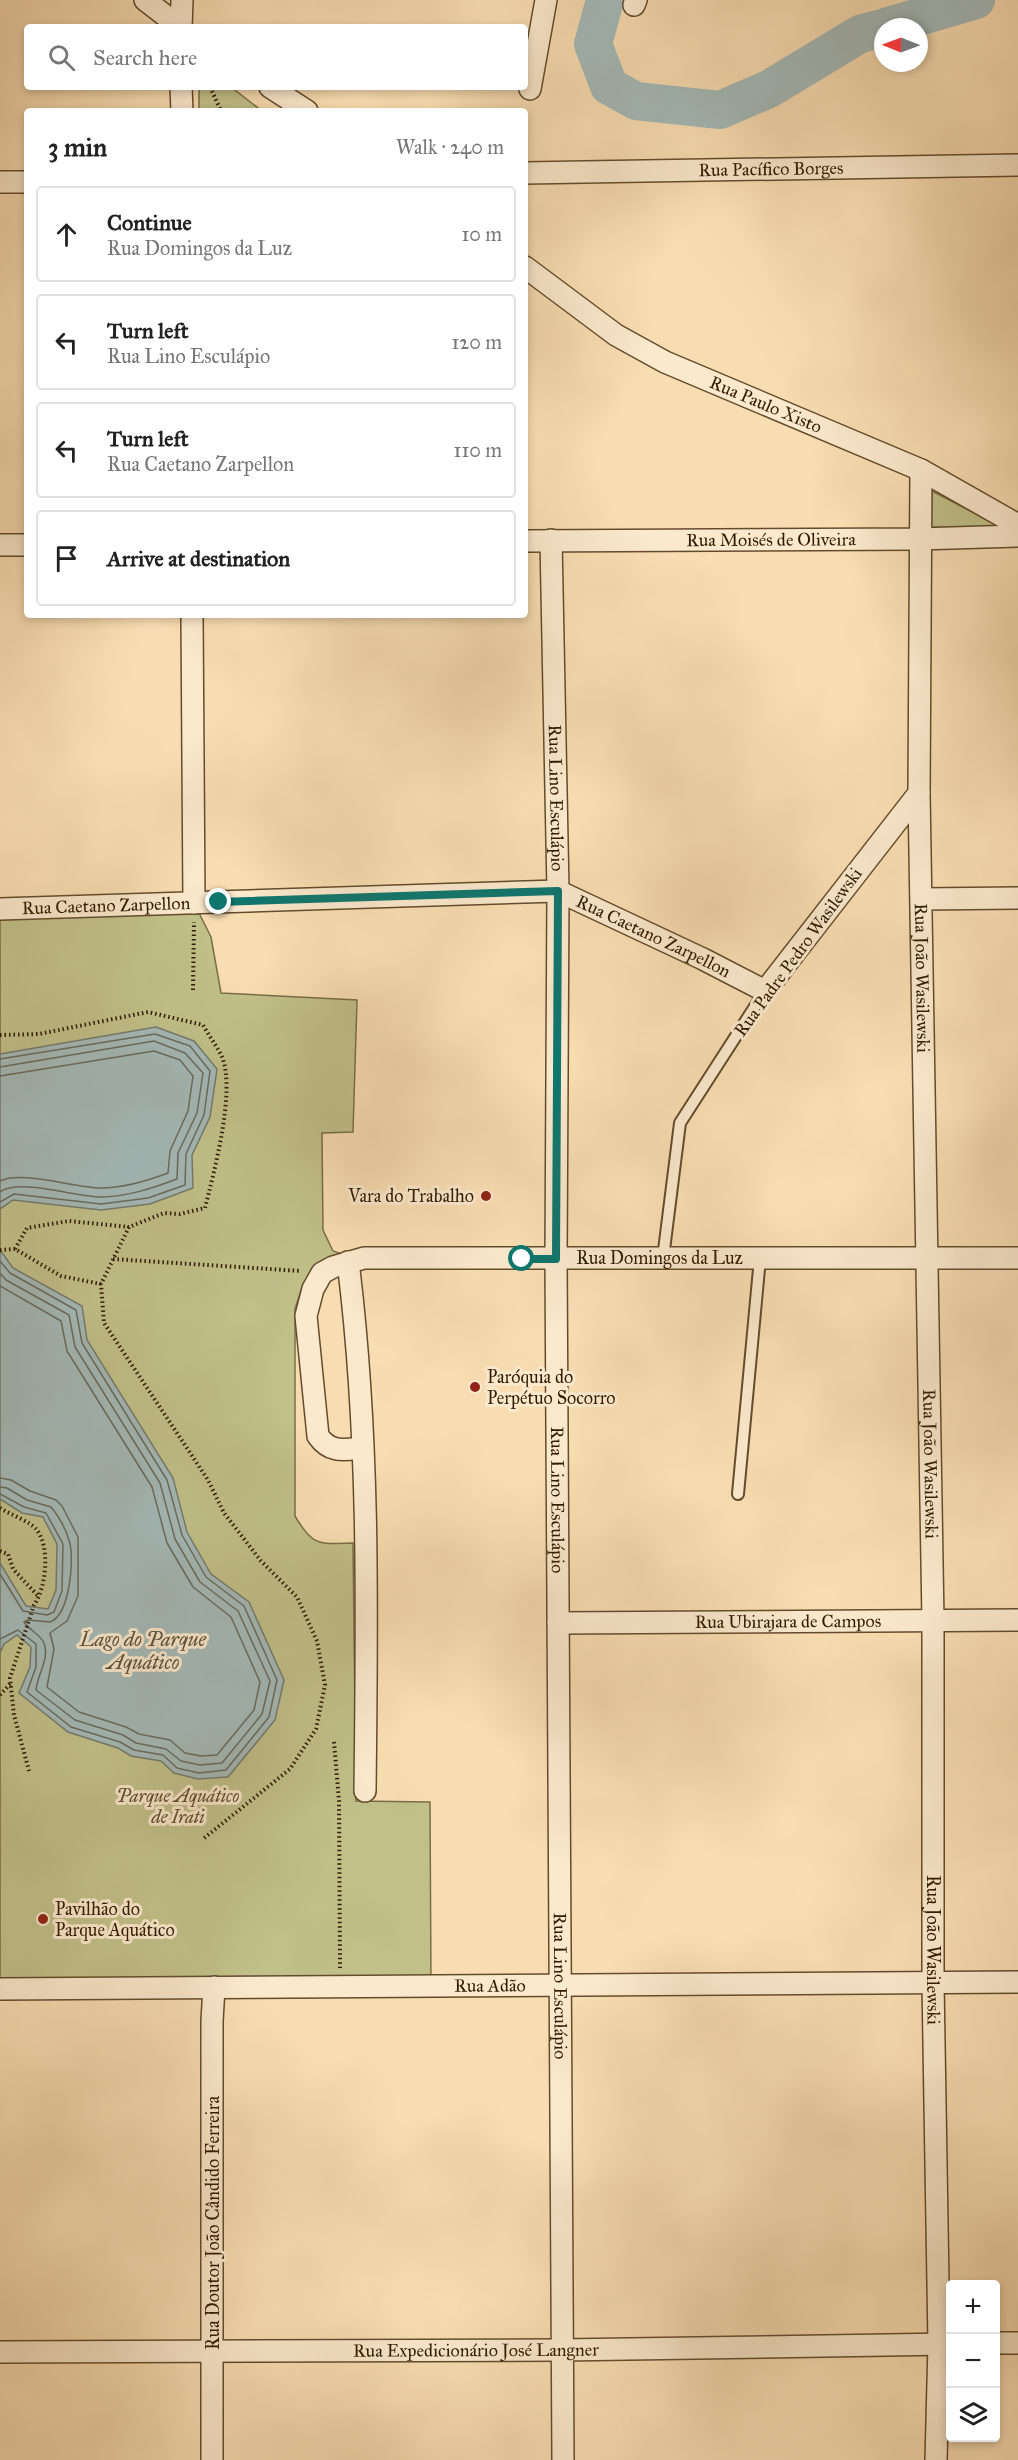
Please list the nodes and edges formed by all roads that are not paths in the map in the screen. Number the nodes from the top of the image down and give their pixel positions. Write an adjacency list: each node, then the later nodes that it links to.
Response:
1 (145, 0): 4 (street)
2 (182, 0): 5 (street)
3 (546, 0): 6 (street)
4 (177, 24)
5 (181, 24)
6 (530, 89)
7 (182, 90): 9 (street)
8 (275, 90): 10 (street)
9 (182, 108)
10 (302, 108)
11 (1018, 165): 12 (street, Rua Pacífico Borges)
12 (528, 173)
13 (0, 182): 14 (street)
14 (24, 182)
15 (528, 269): 16 (street, Rua Paulo Xisto)
16 (921, 470): 17 (street, Rua Paulo Xisto); 19 (street, Rua João Wasilewski)
17 (1018, 525)
18 (1018, 536): 19 (street, Rua Moisés de Oliveira)
19 (919, 539): 20 (street, Rua Moisés de Oliveira); 25 (street, Rua João Wasilewski)
20 (551, 540): 21 (street, Rua Moisés de Oliveira); 26 (street, Rua Lino Esculápio)
21 (528, 541)
22 (0, 545): 23 (street)
23 (24, 545)
24 (192, 618): 29 (street)
25 (919, 793): 27 (street, Rua João Wasilewski); 31 (street, Rua Padre Pedro Wasilewski)
26 (558, 891): 29 (street, Rua Caetano Zarpellon); 31 (street, Rua Caetano Zarpellon); 36 (street, Rua Lino Esculápio)
27 (922, 898): 28 (street); 34 (street, Rua João Wasilewski)
28 (1018, 898)
29 (194, 903): 30 (street, Rua Caetano Zarpellon)
30 (0, 909)
31 (765, 991): 32 (lane, Rua Padre Pedro Wasilewski)
32 (663, 1258): 33 (street, Rua Domingos da Luz); 36 (street, Rua Domingos da Luz)
33 (759, 1258): 34 (street, Rua Domingos da Luz); 39 (lane)
34 (927, 1258): 35 (street, Rua Domingos da Luz); 41 (street, Rua João Wasilewski)
35 (1018, 1258)
36 (556, 1259): 37 (street, Rua Domingos da Luz); 42 (street, Rua Lino Esculápio)
37 (348, 1262): 38 (street); 38 (street, Rua Domingos da Luz)
38 (362, 1448): 43 (street)
39 (738, 1494)
40 (1018, 1620): 41 (street, Rua Ubirajara de Campos)
41 (933, 1621): 42 (street, Rua Ubirajara de Campos); 45 (street, Rua João Wasilewski)
42 (558, 1623): 46 (street, Rua Lino Esculápio)
43 (365, 1791)
44 (1018, 1982): 45 (street, Rua Adão)
45 (933, 1983): 46 (street, Rua Adão); 51 (street, Rua João Wasilewski)
46 (560, 1984): 47 (street, Rua Adão); 52 (street, Rua Lino Esculápio)
47 (214, 1987): 48 (street, Rua Adão); 53 (street, Rua Doutor João Cândido Ferreira)
48 (0, 1989)
49 (1000, 2343): 50 (street)
50 (1018, 2343)
51 (945, 2344): 52 (street, Rua Expedicionário José Langner); 57 (street, Rua João Wasilewski)
52 (562, 2349): 53 (street, Rua Expedicionário José Langner); 56 (street, Rua Lino Esculápio)
53 (213, 2350): 54 (street, Rua Expedicionário José Langner); 55 (street, Rua Doutor João Cândido Ferreira)
54 (0, 2352)
55 (212, 2460)
56 (563, 2460)
57 (936, 2460)

